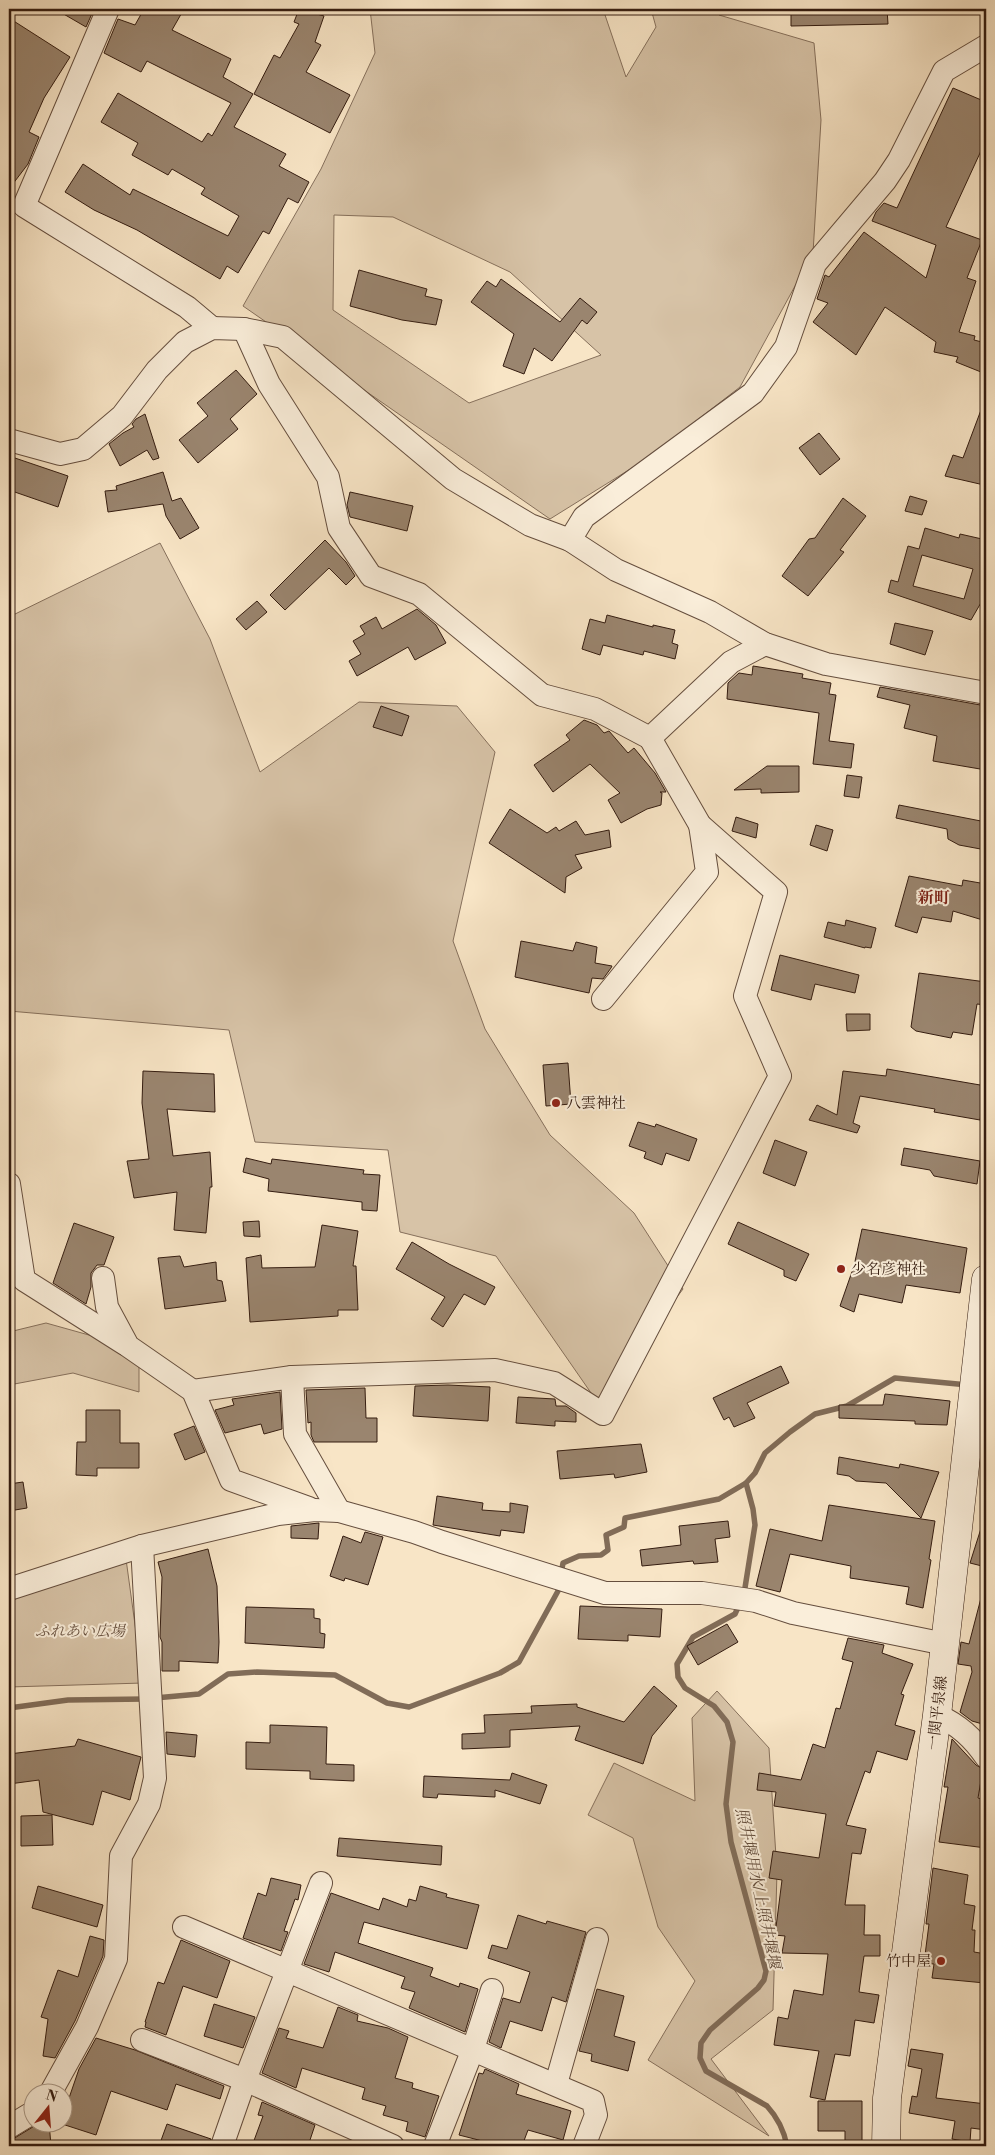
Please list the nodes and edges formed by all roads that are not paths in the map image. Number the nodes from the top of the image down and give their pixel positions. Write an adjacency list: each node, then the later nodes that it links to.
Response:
1 (108, 9): 3 (street)
2 (986, 46): 6 (street)
3 (212, 328): 4 (street); 5 (street)
4 (244, 329): 6 (street); 9 (street)
5 (9, 440)
6 (570, 540): 7 (street)
7 (764, 644): 8 (street); 9 (street)
8 (986, 693)
9 (650, 738): 10 (street)
10 (700, 825): 11 (street); 16 (street)
11 (603, 999)
12 (9, 1184): 15 (street)
13 (103, 1278): 15 (street)
14 (986, 1279): 22 (main road, 一関平泉線)
15 (128, 1346): 17 (street)
16 (292, 1377): 17 (street); 19 (street)
17 (193, 1391): 18 (street)
18 (315, 1510): 19 (street); 20 (street)
19 (339, 1511): 22 (street)
20 (142, 1546): 21 (street); 33 (street)
21 (9, 1589)
22 (945, 1644): 23 (main road, 一関平泉線)
23 (937, 1715): 24 (street); 41 (main road, 一関平泉線)
24 (986, 1757)
25 (321, 1884): 28 (street)
26 (184, 1926): 28 (street)
27 (597, 1939): 34 (street)
28 (287, 1972): 31 (street); 32 (street)
29 (492, 1990): 31 (street)
30 (142, 2040): 32 (street)
31 (473, 2049): 34 (street); 39 (street)
32 (245, 2080): 37 (street); 38 (street)
33 (57, 2082)
34 (556, 2084): 40 (street)
35 (22, 2119): 36 (street)
36 (9, 2127)
37 (222, 2146)
38 (393, 2146)
39 (435, 2146)
40 (584, 2146)
41 (886, 2146)

